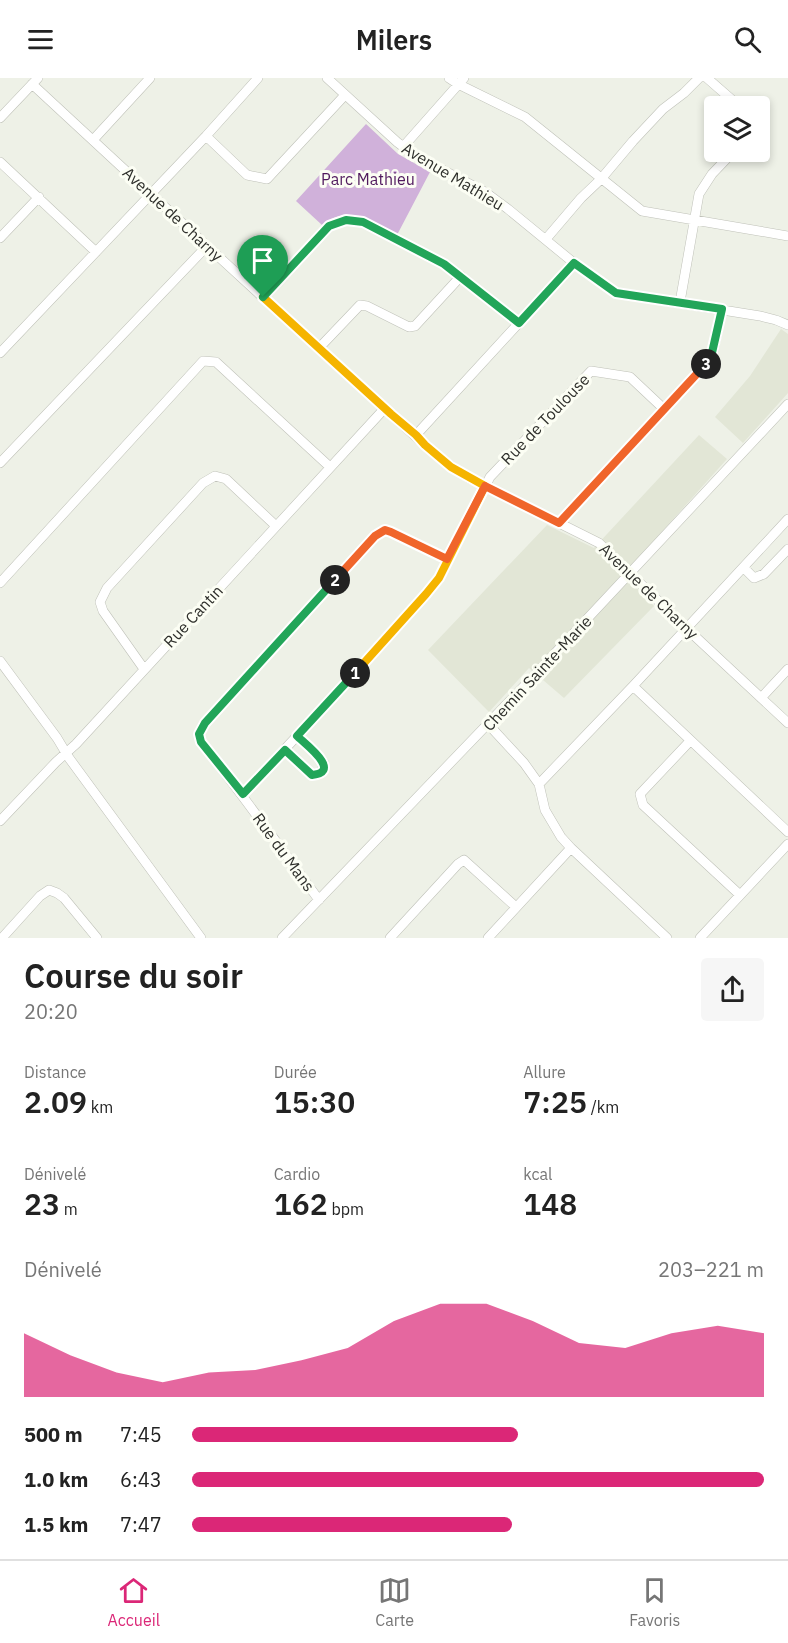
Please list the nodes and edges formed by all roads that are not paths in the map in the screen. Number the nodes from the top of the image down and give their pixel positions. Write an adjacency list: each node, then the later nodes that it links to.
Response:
1 (150, 78): 13 (street)
2 (258, 78): 12 (street)
3 (327, 78): 9 (street, Avenue Mathieu)
4 (449, 78): 8 (street)
5 (699, 78): 17 (street)
6 (707, 78): 10 (street)
7 (35, 81): 11 (street); 13 (street, Avenue de Charny)
8 (461, 81): 14 (street); 17 (street)
9 (345, 95): 12 (street); 14 (street, Avenue Mathieu)
10 (728, 96)
11 (0, 118)
12 (206, 136): 18 (street)
13 (93, 140): 18 (street, Avenue de Charny)
14 (403, 147): 23 (street, Avenue Mathieu)
15 (0, 162): 19 (street)
16 (723, 162): 20 (street)
17 (601, 179): 20 (street); 23 (street)
18 (151, 195): 24 (street, Avenue de Charny); 25 (street)
19 (39, 197): 22 (street); 25 (street)
20 (693, 221): 21 (street); 29 (street)
21 (788, 236)
22 (0, 238)
23 (546, 239): 26 (street, Avenue Mathieu)
24 (207, 246): 28 (street, Avenue de Charny); 39 (street)
25 (96, 252): 34 (street)
26 (574, 263): 29 (street, Avenue Mathieu); 31 (street)
27 (461, 276): 28 (street); 31 (street); 33 (street)
28 (263, 297): 33 (street, Avenue de Charny)
29 (680, 302): 30 (street, Avenue Mathieu)
30 (722, 309): 32 (street, Avenue Mathieu); 37 (street)
31 (519, 323): 38 (street)
32 (788, 325)
33 (319, 348): 36 (street, Avenue de Charny)
34 (0, 353)
35 (788, 404): 48 (street, Chemin Sainte-Marie)
36 (385, 408): 38 (street, Avenue de Charny); 40 (street, Rue Cantin)
37 (664, 409): 41 (street, Rue de Toulouse); 43 (street)
38 (416, 435): 41 (street, Avenue de Charny)
39 (0, 463)
40 (330, 467): 44 (street, Rue Cantin); 49 (street)
41 (485, 486): 43 (street, Avenue de Charny); 46 (street, Rue de Toulouse)
42 (788, 519): 47 (street)
43 (559, 523): 48 (street, Avenue de Charny)
44 (276, 526): 52 (street, Rue Cantin); 52 (street)
45 (788, 549): 47 (street)
46 (447, 559): 58 (street, Rue de Toulouse); 63 (street, Rue du Mans)
47 (744, 568): 50 (street)
48 (632, 573): 50 (street, Avenue de Charny); 57 (street, Chemin Sainte-Marie)
49 (0, 584)
50 (686, 628): 54 (street); 55 (street, Avenue de Charny)
51 (0, 661): 61 (street)
52 (144, 669): 61 (street, Rue Cantin)
53 (788, 669): 55 (street)
54 (633, 686): 59 (street); 62 (street)
55 (761, 698): 56 (street, Avenue de Charny)
56 (788, 723)
57 (488, 724): 62 (street); 69 (street, Chemin Sainte-Marie)
58 (297, 736): 60 (street, Rue de Toulouse); 60 (street)
59 (690, 741): 65 (street); 68 (street)
60 (285, 750): 63 (street, Rue de Toulouse)
61 (66, 753): 64 (street, Rue Cantin); 73 (street)
62 (539, 784): 67 (street)
63 (243, 794): 69 (street, Rue du Mans)
64 (0, 821)
65 (788, 832)
66 (788, 844): 68 (street)
67 (571, 848): 70 (street); 77 (street)
68 (740, 895): 78 (street)
69 (319, 900): 74 (street, Chemin Sainte-Marie)
70 (516, 907): 75 (street); 76 (street)
71 (2, 938): 72 (street)
72 (97, 938)
73 (201, 938)
74 (282, 938)
75 (390, 938)
76 (488, 938)
77 (667, 938)
78 (700, 938)

